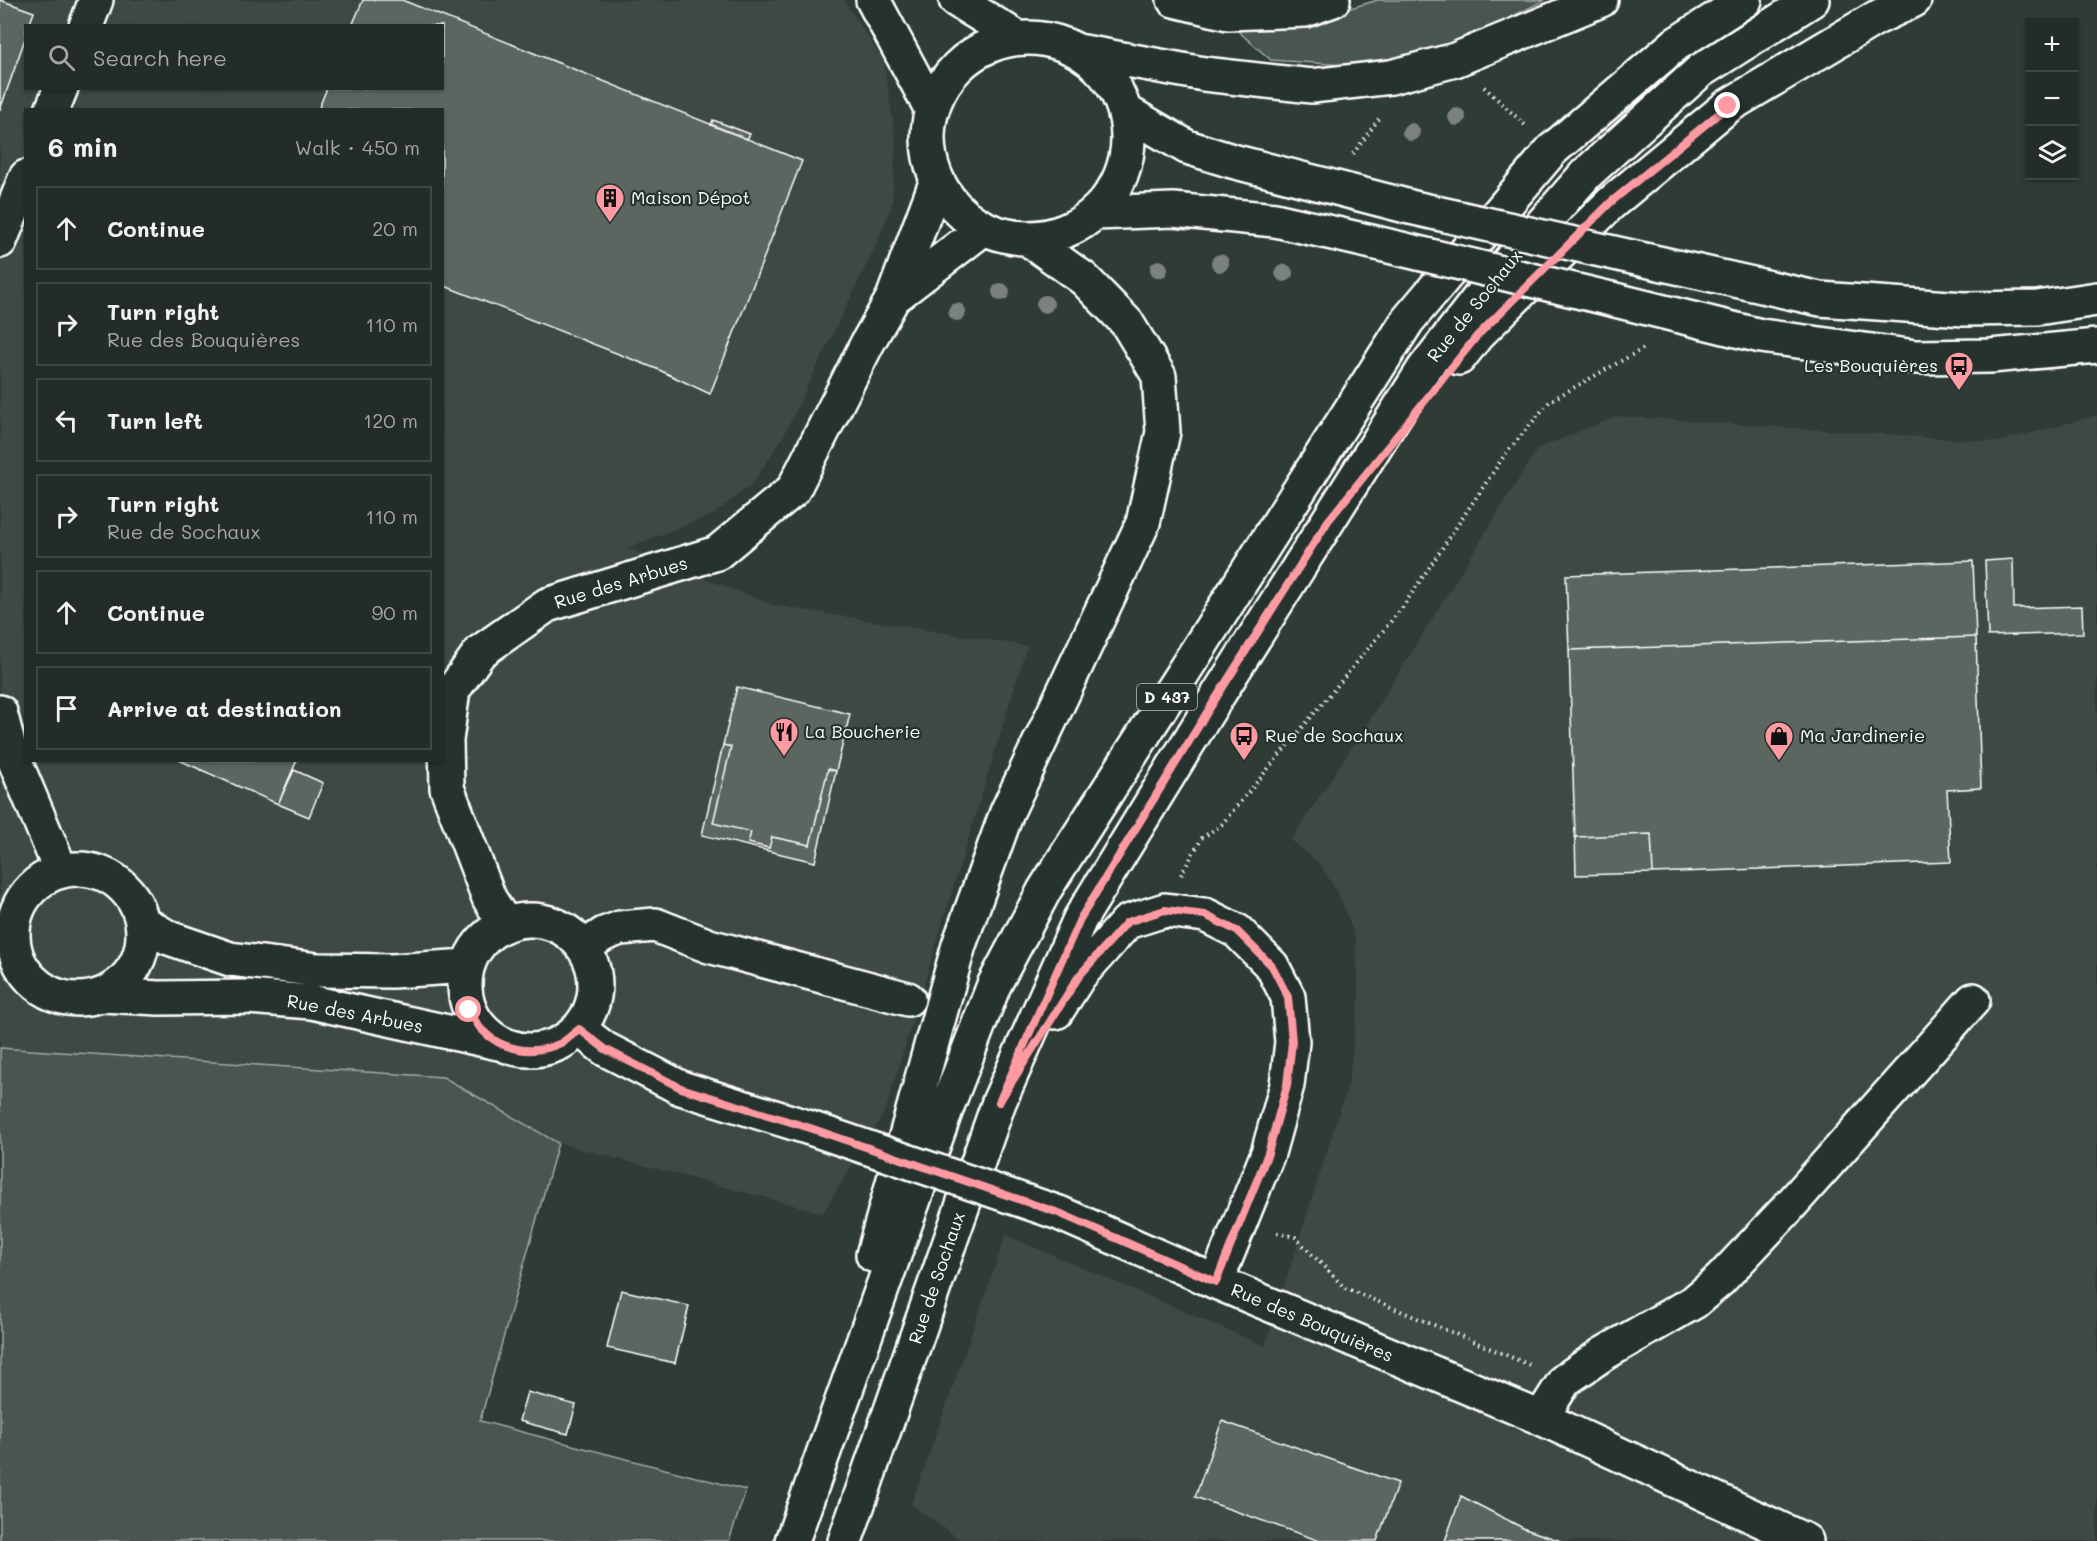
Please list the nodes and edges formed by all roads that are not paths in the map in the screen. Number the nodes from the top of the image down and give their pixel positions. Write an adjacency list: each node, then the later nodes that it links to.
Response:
1 (96, 0): 12 (main road)
2 (873, 0): 17 (main road)
3 (956, 0): 13 (main road)
4 (1174, 0): 5 (main road)
5 (1333, 0)
6 (1601, 0): 14 (main road)
7 (1745, 0): 46 (main road, D 437)
8 (1812, 0): 30 (main road, Rue de Sochaux / D 437)
9 (1914, 0): 11 (main road)
10 (1930, 0): 11 (main road)
11 (1876, 18): 30 (main road)
12 (87, 24)
13 (1018, 38): 14 (main road); 17 (main road)
14 (1078, 51): 18 (main road)
15 (60, 90): 16 (main road)
16 (53, 108)
17 (932, 110): 19 (main road)
18 (1125, 111): 21 (main road); 28 (main road, bridge)
19 (937, 180): 22 (main road); 26 (main road, Rue des Arbues)
20 (24, 182): 24 (main road)
21 (1095, 213): 23 (main road); 29 (main road, bridge)
22 (984, 228): 23 (main road); 26 (main road, Rue des Arbues)
23 (1026, 238): 46 (main road)
24 (0, 241)
25 (2097, 278): 28 (main road)
26 (893, 298): 34 (main road, Rue des Arbues)
27 (2097, 299): 28 (main road)
28 (1964, 309)
29 (2097, 346)
30 (1328, 521): 43 (main road, Rue de Sochaux / D 437)
31 (0, 712): 32 (main road)
32 (61, 871): 33 (main road); 36 (main road)
33 (142, 922): 37 (main road, Rue des Arbues); 38 (main road)
34 (505, 924): 35 (main road); 37 (main road)
35 (584, 947): 39 (main road); 41 (main road)
36 (8, 958): 38 (main road)
37 (467, 966): 42 (main road)
38 (102, 995): 42 (main road, Rue des Arbues)
39 (908, 999)
40 (1973, 1000): 45 (main road)
41 (579, 1029): 42 (main road); 44 (main road, Rue des Bouquières, bridge)
42 (498, 1043)
43 (999, 1102): 44 (main road); 47 (main road, Rue de Sochaux / D 437)
44 (1216, 1282): 45 (main road, Rue des Bouquières)
45 (1541, 1418): 48 (main road, Rue des Bouquières)
46 (794, 1535)
47 (845, 1541)
48 (1806, 1541)

